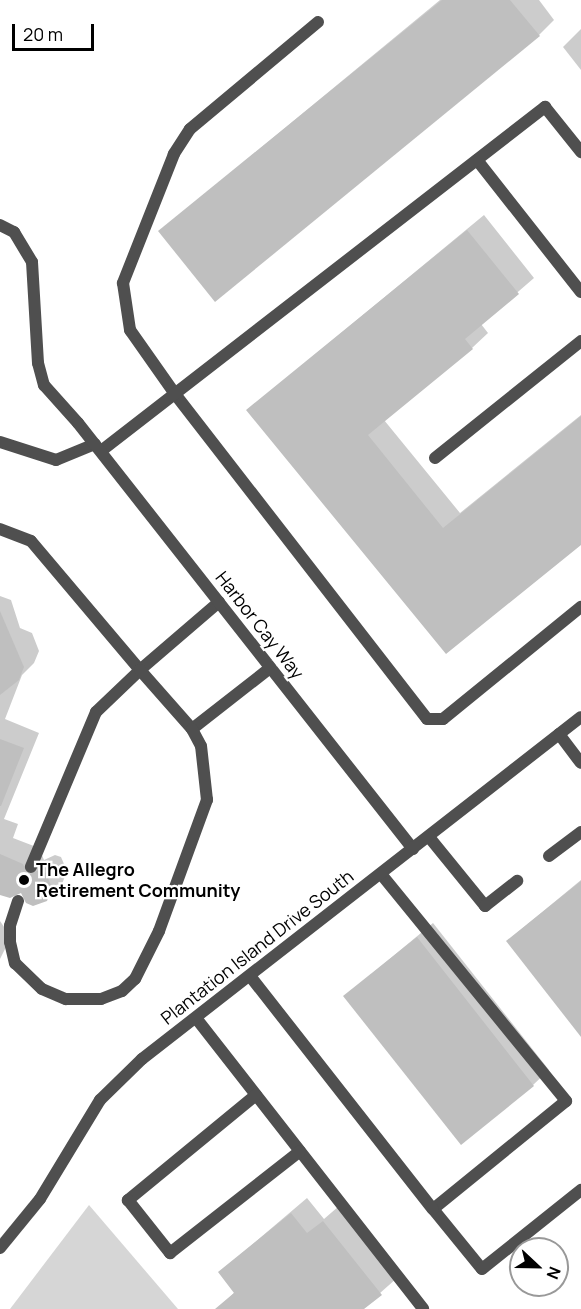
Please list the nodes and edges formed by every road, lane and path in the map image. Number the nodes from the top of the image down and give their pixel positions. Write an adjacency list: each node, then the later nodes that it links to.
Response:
1 (318, 22): 7 (street)
2 (581, 152): 3 (street)
3 (477, 160): 5 (street); 7 (street)
4 (0, 225): 9 (street, Harbor Cay Way)
5 (581, 292)
6 (581, 341): 10 (street)
7 (175, 394): 9 (street); 13 (street)
8 (0, 442): 9 (street)
9 (98, 448): 12 (street, Harbor Cay Way)
10 (435, 458)
11 (0, 529): 15 (street)
12 (219, 602): 14 (street, Harbor Cay Way); 15 (street)
13 (581, 607)
14 (270, 668): 17 (street); 22 (street, Harbor Cay Way)
15 (140, 670): 17 (street); 24 (street)
16 (581, 717): 18 (street, Plantation Island Drive South)
17 (192, 729): 27 (street)
18 (559, 734): 19 (street); 21 (street, Plantation Island Drive South)
19 (581, 763)
20 (581, 832): 23 (street)
21 (429, 837): 22 (street, Plantation Island Drive South); 26 (street)
22 (413, 849): 25 (street, Plantation Island Drive South)
23 (549, 856)
24 (31, 867)
25 (381, 874): 28 (street, Plantation Island Drive South); 33 (street)
26 (517, 881)
27 (18, 901)
28 (250, 976): 29 (street, Plantation Island Drive South); 33 (street)
29 (196, 1018): 30 (street); 34 (street, Plantation Island Drive South)
30 (256, 1095): 31 (street); 31 (street)
31 (300, 1151): 35 (street)
32 (581, 1190): 33 (street)
33 (433, 1209)
34 (0, 1248)
35 (423, 1309)

